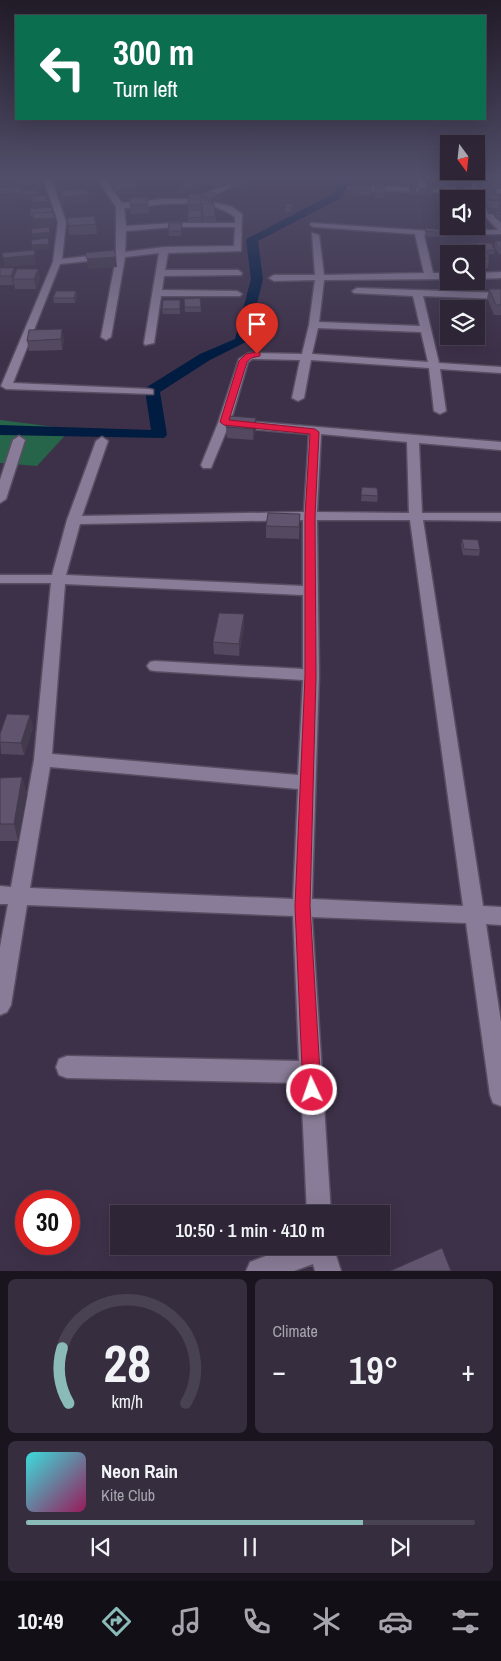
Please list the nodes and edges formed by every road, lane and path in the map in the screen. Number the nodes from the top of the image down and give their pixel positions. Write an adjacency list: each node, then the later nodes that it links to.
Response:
1 (60, 234): 8 (street)
2 (122, 234): 7 (street)
3 (239, 234): 6 (street)
4 (315, 234): 16 (street)
5 (420, 234): 11 (street)
6 (164, 250): 7 (street); 9 (street)
7 (120, 255): 8 (street); 24 (street)
8 (57, 262): 29 (street)
9 (160, 273): 10 (street); 19 (street)
10 (238, 274)
11 (429, 276): 12 (street); 16 (street)
12 (440, 276)
13 (485, 276): 14 (street)
14 (501, 276)
15 (274, 278): 16 (street)
16 (320, 278): 22 (street)
17 (357, 291): 18 (street)
18 (417, 292): 21 (street); 23 (street)
19 (158, 293): 20 (street); 25 (street)
20 (237, 294)
21 (501, 296)
22 (314, 325): 23 (street); 26 (street)
23 (426, 329): 27 (street)
24 (106, 337)
25 (149, 343)
26 (306, 357): 27 (street); 31 (street); 33 (street)
27 (434, 365): 28 (street); 32 (street)
28 (501, 370)
29 (3, 386): 30 (street)
30 (149, 392)
31 (298, 398)
32 (440, 411)
33 (224, 422): 34 (street); 39 (street)
34 (315, 432): 35 (street); 41 (street)
35 (413, 438): 38 (street); 42 (street)
36 (19, 440): 40 (street)
37 (102, 441): 44 (street)
38 (501, 446)
39 (207, 465)
40 (0, 498)
41 (310, 516): 42 (street); 44 (street); 47 (street)
42 (416, 516): 43 (street); 55 (street)
43 (501, 518)
44 (74, 520): 46 (street)
45 (0, 579): 46 (street)
46 (58, 579): 47 (street); 50 (street)
47 (310, 591): 49 (street)
48 (155, 666): 49 (street)
49 (310, 676): 51 (street)
50 (43, 760): 51 (street); 53 (street)
51 (307, 783): 54 (street)
52 (0, 895): 53 (street)
53 (19, 895): 54 (street); 57 (street)
54 (302, 906): 55 (street); 59 (street)
55 (475, 914): 56 (street); 60 (street)
56 (501, 916)
57 (0, 1005)
58 (67, 1067): 59 (street)
59 (311, 1072): 61 (street)
60 (501, 1095)
61 (318, 1205)
62 (323, 1256): 63 (street)
63 (259, 1271)

